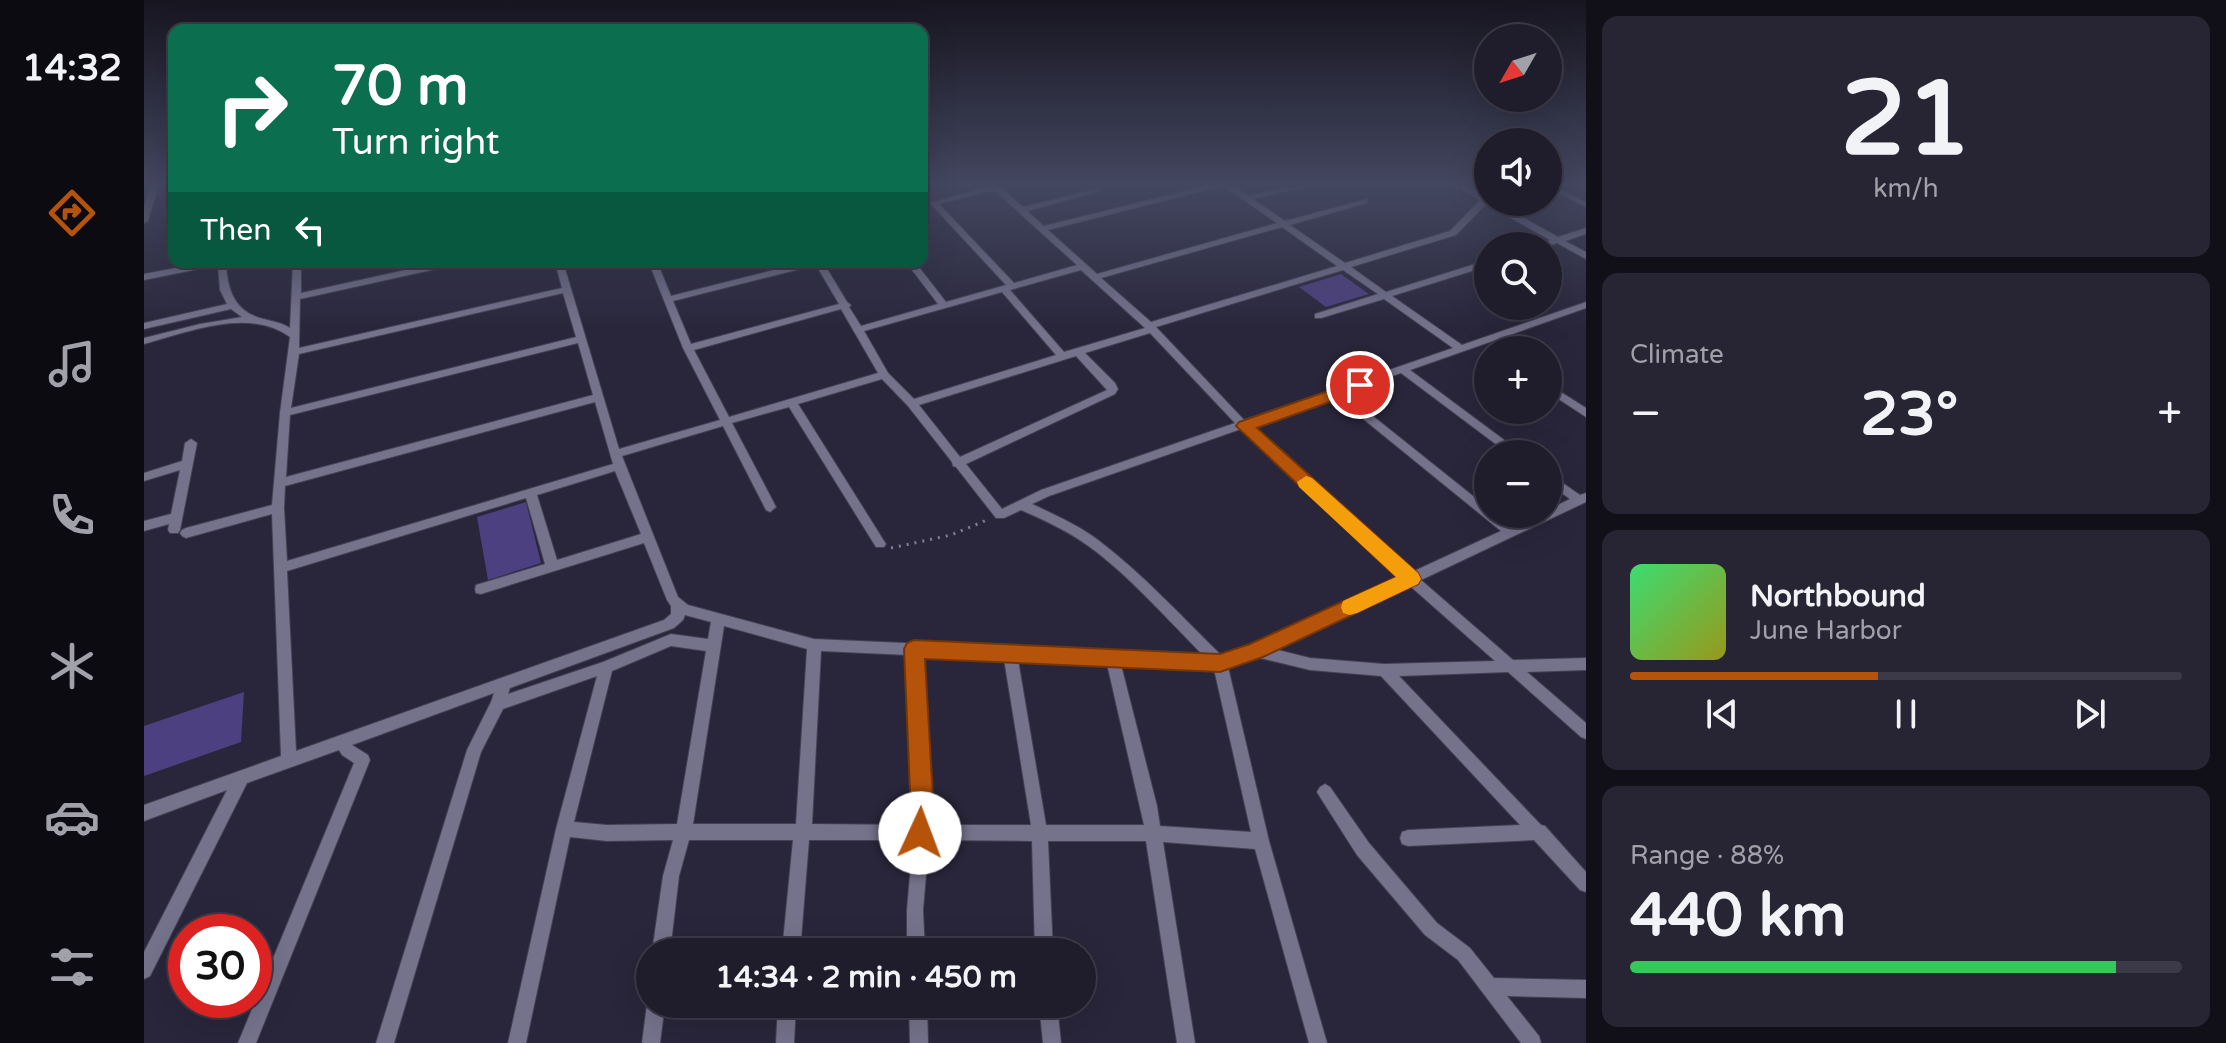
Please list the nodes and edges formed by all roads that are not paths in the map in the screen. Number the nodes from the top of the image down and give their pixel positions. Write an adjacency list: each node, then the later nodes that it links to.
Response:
1 (959, 232): 24 (street)
2 (1046, 232): 10 (street)
3 (1257, 232): 23 (street)
4 (1296, 232): 11 (street)
5 (1454, 232): 11 (street)
6 (1584, 232): 7 (street)
7 (1562, 238)
8 (1562, 243): 9 (street)
9 (1586, 256)
10 (1084, 266): 23 (street); 24 (street)
11 (1344, 266): 26 (street); 36 (street)
12 (1474, 267): 26 (street)
13 (191, 268): 22 (street)
14 (222, 268): 32 (street)
15 (297, 268): 27 (street)
16 (427, 268): 27 (street)
17 (561, 268): 25 (street)
18 (654, 268): 28 (street)
19 (794, 268): 28 (street)
20 (822, 268): 29 (street)
21 (915, 268): 30 (street)
22 (144, 277)
23 (1095, 277): 36 (street)
24 (1008, 287): 30 (street); 47 (street)
25 (568, 289): 40 (street); 45 (street)
26 (1385, 296): 33 (street); 44 (street)
27 (296, 297): 38 (street)
28 (670, 299): 43 (street)
29 (846, 305): 37 (street); 43 (street)
30 (944, 305): 37 (street)
31 (1586, 305): 39 (street)
32 (231, 306): 34 (street); 35 (street)
33 (1318, 316)
34 (258, 320): 38 (street); 41 (street)
35 (144, 326)
36 (1150, 327): 46 (street); 58 (street)
37 (857, 330): 49 (street)
38 (294, 336): 45 (street)
39 (1501, 336)
40 (580, 339): 51 (street); 55 (street)
41 (144, 341)
42 (1474, 345): 44 (street)
43 (688, 348): 57 (street)
44 (1462, 349): 48 (street)
45 (294, 352): 55 (street)
46 (1078, 352): 47 (street); 62 (street)
47 (1062, 356): 54 (street)
48 (1404, 370): 50 (street); 59 (street)
49 (884, 375): 53 (street); 54 (street)
50 (1338, 393): 58 (street); 74 (street)
51 (600, 397): 61 (street); 65 (street)
52 (1562, 397): 56 (street)
53 (791, 402): 57 (street); 76 (street)
54 (912, 403): 62 (street)
55 (285, 413): 65 (street)
56 (1586, 413)
57 (728, 422): 61 (street); 70 (street)
58 (1244, 426): 69 (street); 79 (street)
59 (1498, 440)
60 (191, 443): 63 (street)
61 (617, 460): 67 (street); 75 (street)
62 (957, 463): 69 (street)
63 (187, 464): 64 (street); 73 (street)
64 (144, 477)
65 (279, 483): 71 (street)
66 (1562, 485): 68 (street)
67 (530, 492): 77 (street); 78 (street)
68 (1584, 498): 74 (street)
69 (1022, 505): 89 (street)
70 (770, 507)
71 (278, 508): 73 (street); 78 (street)
72 (144, 526): 73 (street)
73 (179, 527)
74 (1511, 533): 79 (street)
75 (648, 537): 77 (street); 81 (street)
76 (880, 544)
77 (552, 566): 80 (street)
78 (283, 567): 98 (street)
79 (1411, 579): 86 (street); 91 (street)
80 (481, 589)
81 (678, 605): 82 (street); 94 (street)
82 (718, 620): 83 (street); 84 (street)
83 (814, 645): 85 (street); 104 (street)
84 (714, 646): 92 (street); 103 (street)
85 (914, 649): 87 (street); 106 (street)
86 (1256, 651): 89 (street); 93 (street)
87 (1010, 655): 88 (street); 108 (street)
88 (1113, 660): 89 (street); 107 (street)
89 (1220, 663): 110 (street)
90 (1586, 664): 91 (street)
91 (1511, 665): 93 (street); 96 (street)
92 (606, 667): 95 (street); 102 (street)
93 (1384, 670): 105 (street)
94 (504, 683): 95 (street); 97 (street)
95 (498, 704): 124 (street)
96 (1586, 732)
97 (342, 742): 98 (street); 123 (street)
98 (289, 761): 99 (street)
99 (243, 776): 101 (street); 116 (street)
100 (1325, 792): 117 (street)
101 (144, 813)
102 (564, 829): 103 (street); 125 (street)
103 (684, 832): 104 (street); 112 (street)
104 (802, 832): 106 (street); 113 (street)
105 (1539, 832): 109 (street); 111 (street)
106 (920, 833): 108 (street); 114 (street)
107 (1151, 833): 108 (street); 110 (street); 130 (street)
108 (1040, 834): 115 (street)
109 (1408, 838)
110 (1261, 841): 131 (street)
111 (1586, 884)
112 (663, 938)
113 (792, 938)
114 (916, 938)
115 (1044, 938)
116 (144, 970)
117 (1489, 987): 118 (street); 132 (street)
118 (1586, 989)
119 (654, 1018): 126 (street)
120 (786, 1018): 127 (street)
121 (918, 1018): 128 (street)
122 (1049, 1018): 129 (street)
123 (247, 1043)
124 (385, 1043)
125 (517, 1043)
126 (651, 1043)
127 (785, 1043)
128 (919, 1043)
129 (1052, 1043)
130 (1186, 1043)
131 (1318, 1043)
132 (1532, 1043)

